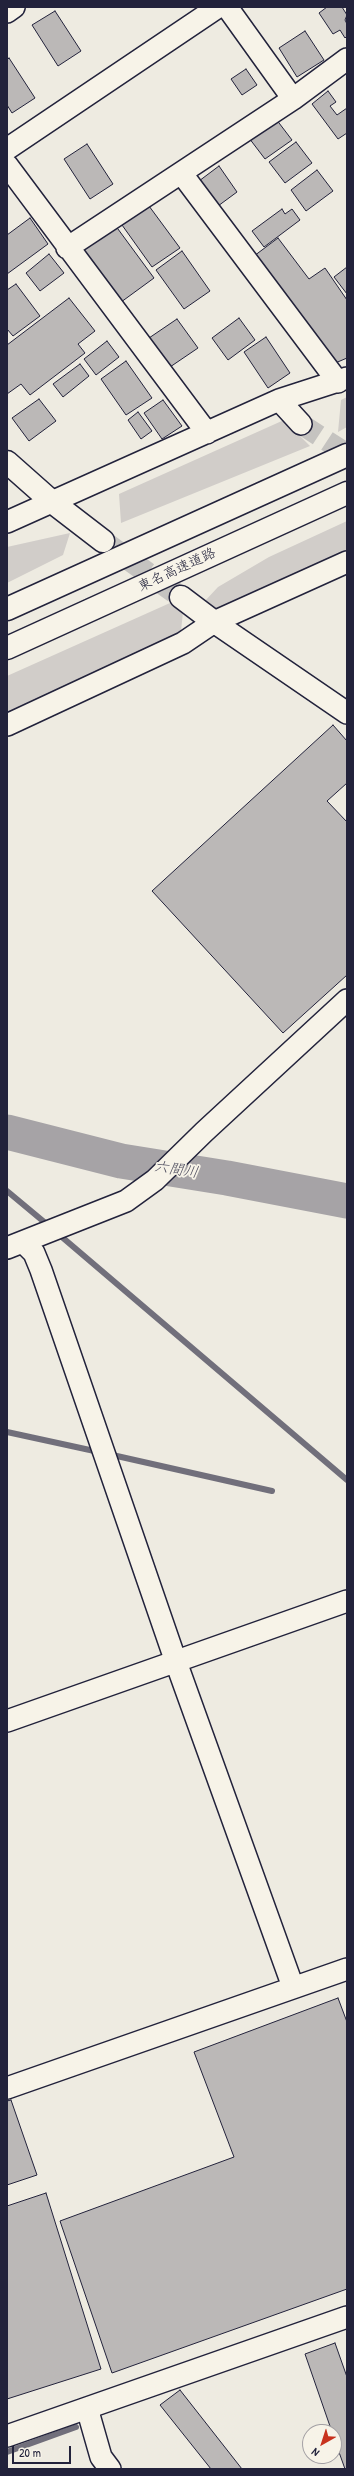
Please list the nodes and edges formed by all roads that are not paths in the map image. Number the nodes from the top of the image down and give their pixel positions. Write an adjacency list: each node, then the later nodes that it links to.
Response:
1 (14, 7): 4 (street)
2 (218, 7): 7 (street)
3 (227, 7): 6 (street)
4 (7, 12)
5 (347, 59): 6 (street)
6 (293, 99): 9 (street)
7 (7, 149)
8 (7, 165): 10 (street)
9 (182, 174): 10 (street); 11 (street)
10 (67, 248): 14 (street)
11 (342, 380): 12 (street)
12 (279, 400): 13 (street); 14 (street)
13 (301, 424)
14 (207, 433): 18 (street)
15 (347, 455): 23 (main road)
16 (7, 462): 18 (main road)
17 (347, 493): 25 (main road, 東名高速道路)
18 (51, 502): 19 (street); 20 (main road)
19 (7, 522)
20 (103, 540)
21 (347, 562): 24 (street)
22 (180, 597): 24 (main road)
23 (7, 609)
24 (214, 622): 26 (street); 27 (street)
25 (7, 648)
26 (347, 713)
27 (7, 725)
28 (347, 1000): 29 (street)
29 (21, 1243): 31 (street)
30 (346, 1605): 31 (street)
31 (176, 1662): 32 (street); 34 (street)
32 (7, 1721)
33 (347, 1969): 34 (street)
34 (293, 1987): 35 (street)
35 (7, 2088)
36 (347, 2317): 37 (street)
37 (87, 2408): 38 (street); 39 (street)
38 (7, 2436)
39 (110, 2469)

